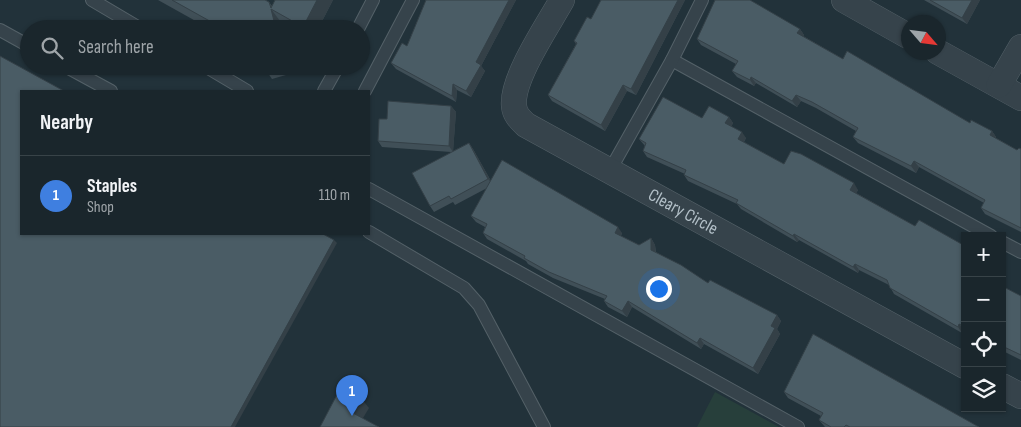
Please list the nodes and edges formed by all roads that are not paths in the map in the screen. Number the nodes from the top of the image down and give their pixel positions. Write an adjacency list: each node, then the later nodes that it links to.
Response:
1 (92, 0): 8 (lane)
2 (373, 0): 9 (lane)
3 (413, 0): 23 (lane)
4 (562, 0): 25 (street, Cleary Circle)
5 (702, 0): 15 (lane)
6 (844, 0): 7 (street)
7 (872, 7): 11 (street)
8 (126, 20)
9 (363, 20)
10 (0, 30): 12 (lane)
11 (901, 30)
12 (20, 41)
13 (1021, 47): 19 (street)
14 (946, 56): 19 (street)
15 (672, 60): 25 (lane); 27 (lane)
16 (82, 75): 20 (lane)
17 (220, 75): 21 (lane)
18 (333, 75): 22 (lane)
19 (999, 86): 24 (street)
20 (109, 90)
21 (246, 90)
22 (325, 90)
23 (366, 90)
24 (1021, 98)
25 (609, 172): 31 (street, Cleary Circle)
26 (370, 190): 35 (lane)
27 (984, 232)
28 (370, 233): 34 (lane)
29 (1006, 244): 30 (lane)
30 (1021, 252)
31 (961, 364)
32 (1006, 388): 33 (street)
33 (1021, 396)
34 (544, 427)
35 (798, 427)

